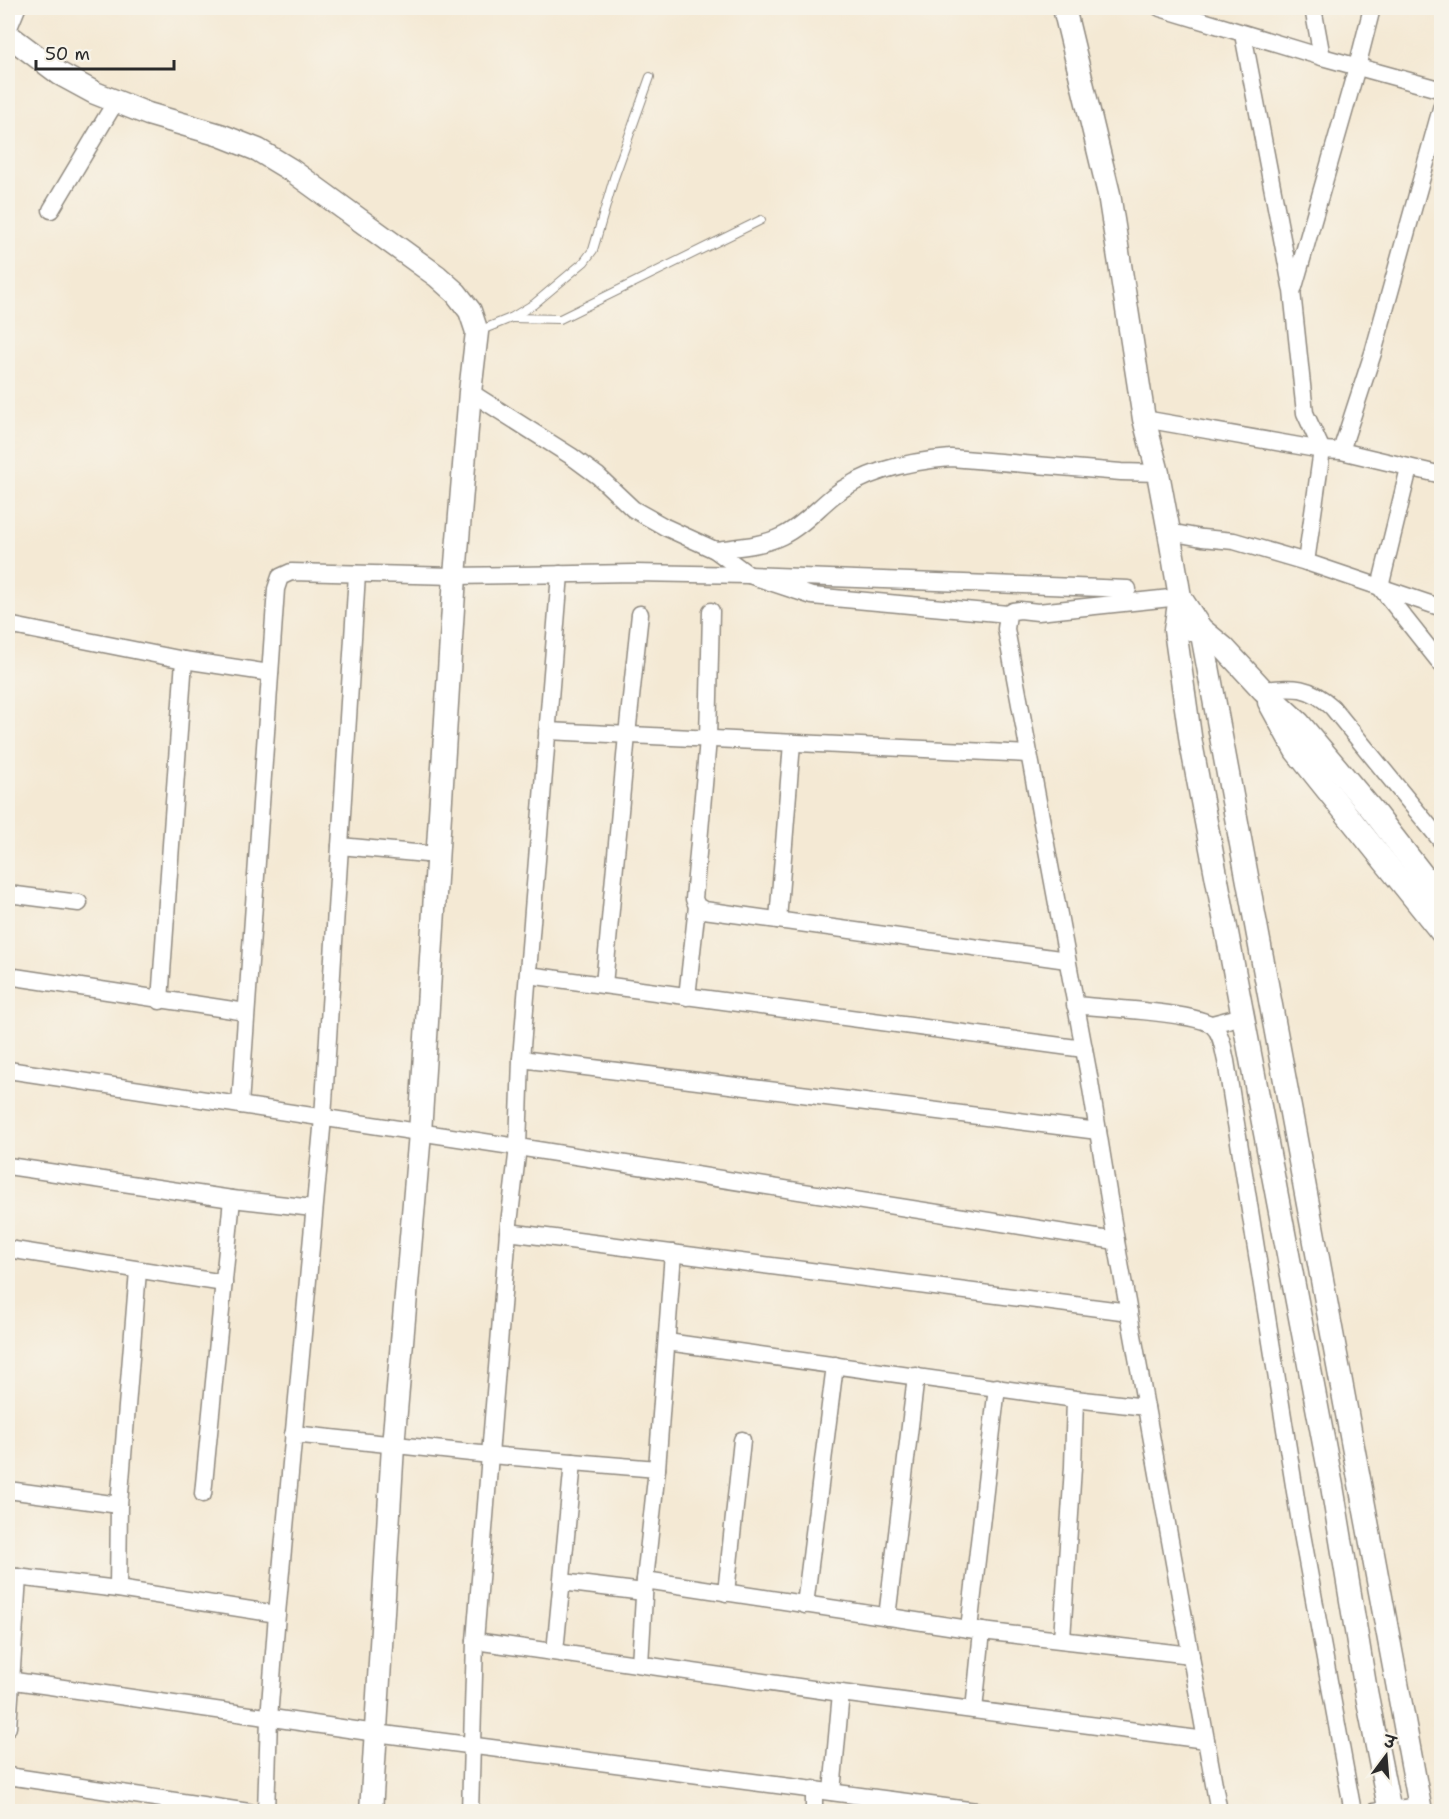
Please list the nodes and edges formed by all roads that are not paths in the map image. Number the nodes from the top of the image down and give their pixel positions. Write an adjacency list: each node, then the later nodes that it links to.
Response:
1 (17, 8): 7 (street)
2 (1064, 8): 22 (street)
3 (1160, 8): 6 (street)
4 (1313, 8): 10 (street)
5 (1372, 8): 11 (street)
6 (1207, 14): 8 (street)
7 (8, 30)
8 (1243, 34): 10 (street); 18 (street)
9 (8, 35): 14 (street)
10 (1322, 57): 11 (street)
11 (1357, 68): 13 (street); 18 (street)
12 (650, 77): 19 (lane)
13 (1442, 90)
14 (116, 101): 16 (street); 20 (street)
15 (1442, 105): 24 (street)
16 (51, 210)
17 (761, 220): 19 (lane)
18 (1292, 291): 23 (street)
19 (511, 318): 20 (lane)
20 (477, 332): 21 (street)
21 (470, 392): 29 (street); 34 (street)
22 (1144, 419): 23 (street); 26 (street)
23 (1322, 450): 24 (street); 30 (street)
24 (1341, 451): 25 (street)
25 (1409, 468): 27 (street); 35 (street)
26 (1158, 473): 28 (street); 29 (street)
27 (1442, 475)
28 (1169, 532): 30 (street); 37 (street)
29 (715, 550): 33 (street)
30 (1306, 562): 35 (street)
31 (357, 574): 34 (street); 47 (street); 55 (street)
32 (560, 574): 33 (street); 34 (street); 49 (street)
33 (749, 575): 36 (street); 41 (street)
34 (455, 576): 56 (street)
35 (1380, 587): 38 (street); 46 (street)
36 (1128, 589)
37 (1180, 597): 41 (street); 43 (street); 44 (street)
38 (1442, 608)
39 (711, 611): 51 (street)
40 (640, 614): 50 (street)
41 (1008, 614): 53 (street)
42 (8, 624): 45 (street)
43 (1201, 629): 44 (street); 48 (street); 131 (street)
44 (1175, 630): 71 (street)
45 (184, 660): 47 (street); 68 (street)
46 (1442, 665)
47 (270, 673): 70 (street)
48 (1263, 690): 54 (street); 58 (street); 62 (street)
49 (547, 731): 50 (street); 64 (street)
50 (627, 735): 51 (street); 66 (street)
51 (708, 739): 52 (street); 60 (street)
52 (792, 743): 53 (street); 61 (street)
53 (1028, 754): 63 (street)
54 (1442, 842)
55 (340, 846): 56 (street); 77 (street)
56 (438, 855): 79 (street)
57 (8, 894): 59 (street)
58 (1442, 900)
59 (79, 903)
60 (697, 906): 61 (street); 67 (street)
61 (778, 920): 63 (street)
62 (1442, 933)
63 (1067, 960): 69 (street)
64 (528, 975): 66 (street); 74 (street)
65 (8, 976): 68 (street)
66 (604, 986): 67 (street)
67 (687, 997): 73 (street)
68 (160, 1001): 70 (street)
69 (1075, 1005): 72 (street); 73 (street)
70 (246, 1012): 76 (street)
71 (1243, 1016): 72 (street); 132 (street)
72 (1212, 1024): 140 (street)
73 (1084, 1049): 78 (street)
74 (521, 1059): 78 (street); 80 (street)
75 (8, 1071): 76 (street)
76 (240, 1105): 77 (street)
77 (323, 1118): 79 (street); 83 (street)
78 (1098, 1131): 85 (street)
79 (420, 1133): 80 (street); 99 (street)
80 (518, 1147): 84 (street); 85 (street)
81 (8, 1166): 82 (street)
82 (232, 1199): 83 (street); 89 (street)
83 (314, 1208): 97 (street)
84 (508, 1232): 87 (street); 100 (street)
85 (1116, 1241): 90 (street)
86 (8, 1249): 88 (street)
87 (673, 1253): 90 (street); 91 (street)
88 (138, 1271): 89 (street); 105 (street)
89 (224, 1283): 104 (street)
90 (1129, 1312): 96 (street)
91 (667, 1342): 92 (street); 102 (street)
92 (835, 1365): 93 (street); 111 (street)
93 (916, 1376): 94 (street); 113 (street)
94 (997, 1387): 95 (street); 114 (street)
95 (1075, 1399): 96 (street); 115 (street)
96 (1146, 1407): 118 (street)
97 (293, 1434): 99 (street); 112 (street)
98 (742, 1440): 110 (street)
99 (393, 1446): 100 (street); 125 (street)
100 (490, 1455): 101 (street); 116 (street)
101 (573, 1462): 102 (street); 107 (street)
102 (657, 1469): 108 (street)
103 (8, 1490): 105 (street)
104 (203, 1494)
105 (119, 1505): 109 (street)
106 (13, 1577): 109 (street); 120 (street)
107 (562, 1582): 108 (street); 117 (street)
108 (645, 1586): 110 (street); 119 (street)
109 (118, 1589): 112 (street)
110 (726, 1593): 111 (street)
111 (805, 1605): 113 (street)
112 (277, 1614): 123 (street)
113 (887, 1617): 114 (street)
114 (976, 1630): 115 (street); 122 (street)
115 (1062, 1639): 118 (street)
116 (475, 1641): 117 (street); 127 (street)
117 (555, 1652): 119 (street)
118 (1191, 1655): 126 (street)
119 (640, 1664): 121 (street)
120 (10, 1680): 123 (street); 124 (street)
121 (841, 1693): 122 (street); 130 (street)
122 (974, 1710): 126 (street)
123 (269, 1718): 125 (street); 134 (street)
124 (8, 1727)
125 (376, 1733): 127 (street); 135 (street)
126 (1206, 1740): 139 (street)
127 (471, 1744): 129 (street); 136 (street)
128 (8, 1776): 133 (street)
129 (814, 1789): 130 (street); 137 (street)
130 (832, 1791): 138 (street)
131 (1421, 1809): 132 (street)
132 (1384, 1811)
133 (249, 1812)
134 (266, 1812)
135 (371, 1812)
136 (470, 1812)
137 (814, 1812)
138 (984, 1812)
139 (1219, 1812)
140 (1353, 1812)

